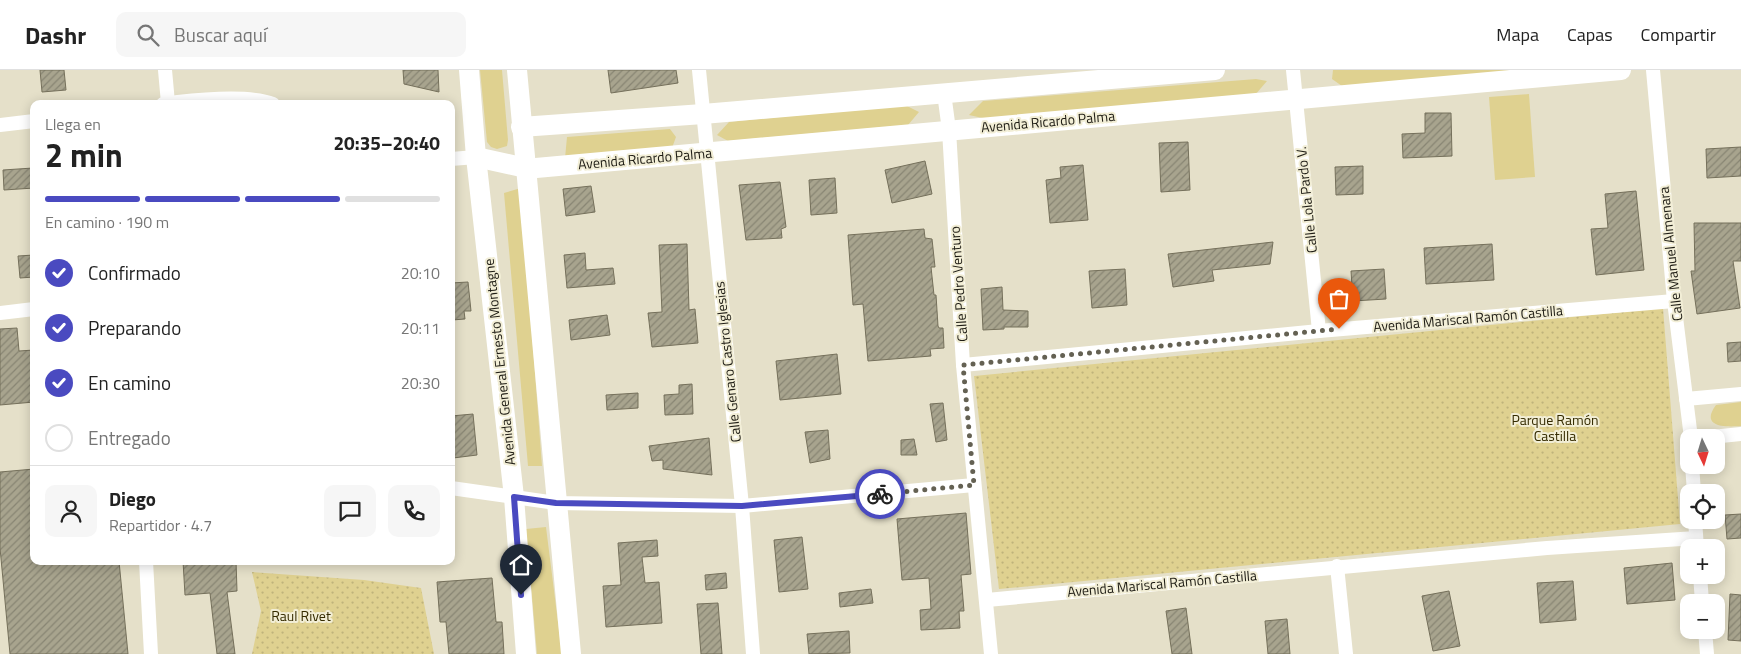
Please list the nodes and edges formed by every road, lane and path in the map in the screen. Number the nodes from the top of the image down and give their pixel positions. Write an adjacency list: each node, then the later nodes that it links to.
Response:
1 (165, 70): 10 (street)
2 (469, 70): 20 (main road, Avenida General Ernesto Montagne)
3 (517, 70): 17 (main road)
4 (699, 70): 14 (street, Calle Genaro Castro Iglesias)
5 (1215, 70): 9 (main road)
6 (1293, 70): 13 (street, Calle Lola Pardo V.)
7 (1621, 70): 13 (main road, Avenida Ricardo Palma)
8 (1652, 70): 23 (street, Calle Manuel Almenara)
9 (944, 93): 14 (main road); 18 (street, Calle Pedro Venturo)
10 (168, 100)
11 (214, 100): 12 (street)
12 (248, 100)
13 (1296, 100): 18 (main road, Avenida Ricardo Palma); 26 (street, Calle Lola Pardo V.)
14 (703, 114): 17 (main road); 19 (street, Calle Genaro Castro Iglesias)
15 (30, 121): 16 (street)
16 (0, 125)
17 (521, 127): 22 (main road)
18 (948, 130): 19 (main road, Avenida Ricardo Palma); 27 (street, Calle Pedro Venturo)
19 (706, 153): 22 (main road, Avenida Ricardo Palma); 37 (street, Calle Genaro Castro Iglesias)
20 (476, 157): 21 (street); 22 (main road, Avenida Ricardo Palma); 35 (main road, Avenida General Ernesto Montagne)
21 (455, 159)
22 (526, 168): 36 (main road)
23 (1674, 302): 26 (street, Avenida Mariscal Ramón Castilla); 29 (street, Calle Manuel Almenara)
24 (30, 309): 25 (street)
25 (0, 313)
26 (1319, 331): 27 (street, Avenida Mariscal Ramón Castilla)
27 (963, 365): 33 (street, Calle Pedro Venturo)
28 (1741, 394): 29 (street)
29 (1686, 399): 30 (street, Calle Manuel Almenara)
30 (1690, 429)
31 (1741, 434): 32 (street)
32 (1725, 436)
33 (974, 485): 37 (street); 41 (street, Calle Pedro Venturo)
34 (455, 489): 35 (street)
35 (514, 497): 36 (street); 44 (main road, Avenida General Ernesto Montagne)
36 (556, 503): 37 (street); 45 (main road)
37 (742, 506): 46 (street, Calle Genaro Castro Iglesias)
38 (1680, 544): 40 (street, Avenida Mariscal Ramón Castilla)
39 (146, 565): 43 (street)
40 (1337, 566): 41 (street, Avenida Mariscal Ramón Castilla); 48 (street)
41 (986, 600): 47 (street, Calle Pedro Venturo)
42 (1706, 639): 49 (street)
43 (151, 654)
44 (526, 654)
45 (571, 654)
46 (753, 654)
47 (991, 654)
48 (1346, 654)
49 (1707, 654)

